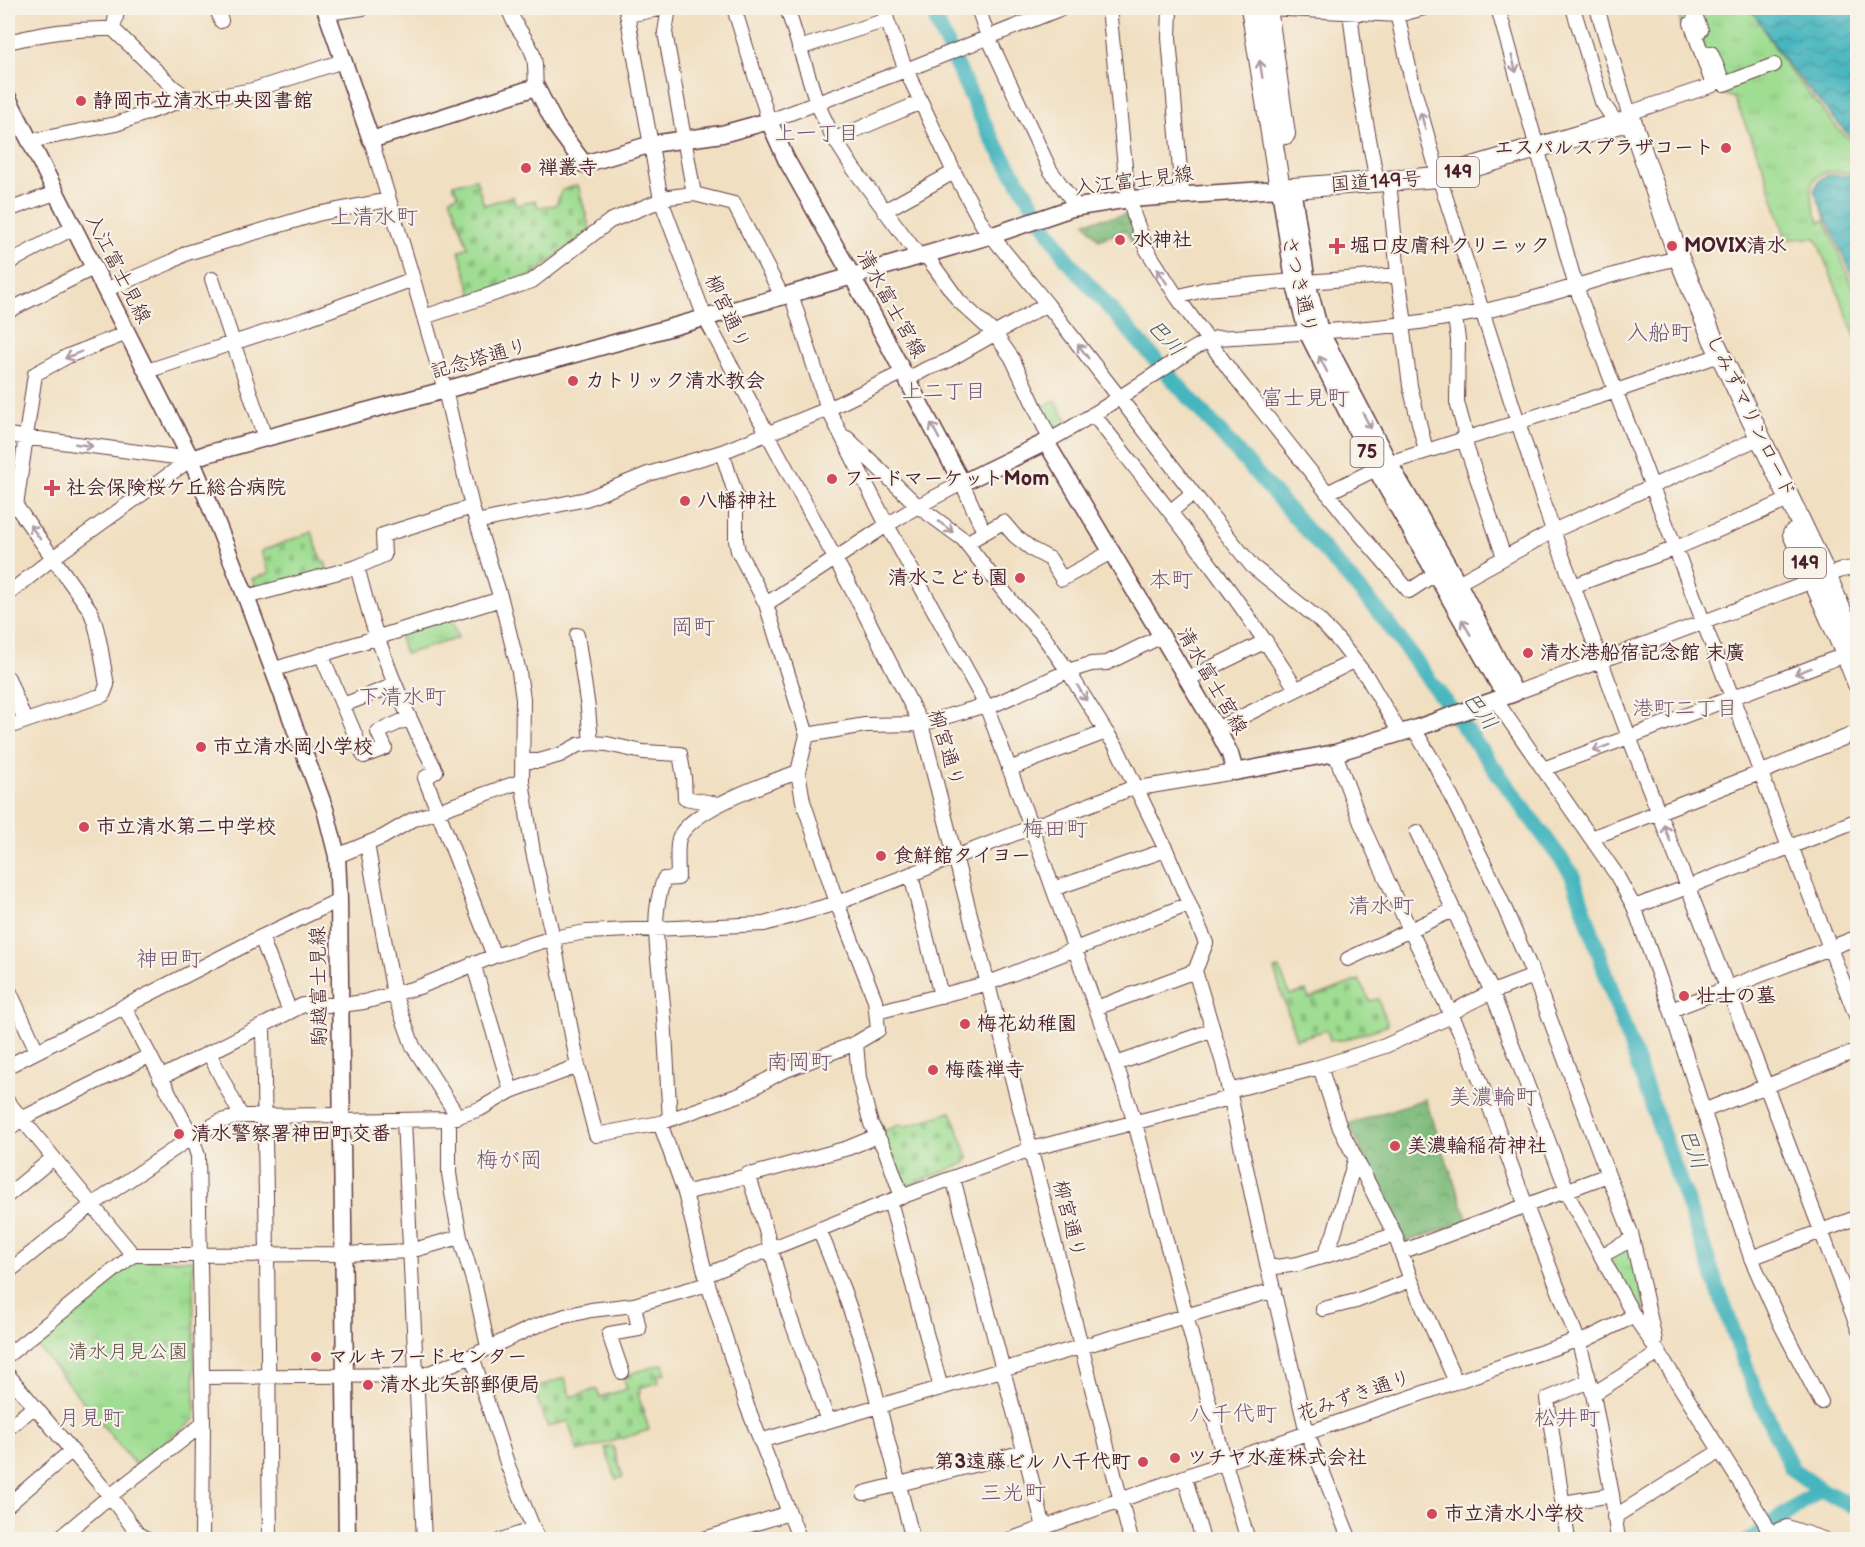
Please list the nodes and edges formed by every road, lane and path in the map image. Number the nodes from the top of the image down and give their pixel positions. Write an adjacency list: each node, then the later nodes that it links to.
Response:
1 (118, 8): 26 (street)
2 (363, 8): 20 (street)
3 (509, 8): 34 (street)
4 (667, 8): 21 (street); 43 (street)
5 (734, 8): 40 (street)
6 (787, 8): 29 (street)
7 (978, 8): 27 (street)
8 (1062, 8): 27 (street)
9 (1108, 8): 54 (street)
10 (1170, 8): 53 (street)
11 (1251, 8): 50 (highway, さつき通り, one-way to 11)
12 (1268, 8): 23 (street); 50 (highway, さつき通り)
13 (1424, 8): 22 (street)
14 (1498, 8): 46 (street, one-way to 46)
15 (1573, 8): 39 (street)
16 (1582, 8): 39 (street, しみずマリンロード)
17 (1597, 8): 33 (street, しみずマリンロード)
18 (1606, 8): 33 (street)
19 (1692, 8): 31 (street)
20 (326, 10): 30 (main road)
21 (626, 11): 45 (street, 柳宮通り)
22 (1397, 11): 23 (street); 48 (street, one-way to 22)
23 (1350, 12): 49 (street)
24 (886, 14): 29 (street); 32 (street)
25 (1691, 23): 39 (street)
26 (113, 29): 28 (street); 36 (street)
27 (986, 38): 32 (street); 57 (street)
28 (8, 42)
29 (799, 48): 38 (street)
30 (343, 61): 36 (street); 42 (main road)
31 (1774, 65)
32 (908, 69): 37 (street); 38 (street)
33 (1618, 77): 39 (street, しみずマリンロード)
34 (536, 87): 42 (main road); 45 (main road)
35 (8, 98): 44 (main road, 入江富士見線)
36 (188, 98): 44 (street)
37 (921, 102): 41 (street); 47 (street)
38 (817, 103): 40 (street); 41 (street)
39 (1626, 119): 46 (highway, 国道149号 / 149); 63 (highway, しみずマリンロード / 149)
40 (769, 122): 43 (main road); 67 (main road, 清水富士宮線)
41 (835, 139): 59 (street)
42 (370, 140): 55 (street)
43 (683, 140): 45 (main road); 52 (street)
44 (30, 141): 51 (main road, 入江富士見線)
45 (652, 144): 56 (street, 柳宮通り)
46 (1537, 148): 48 (highway, 国道149号 / 149); 71 (street)
47 (954, 172): 59 (street); 61 (street)
48 (1439, 177): 49 (highway, 国道149号 / 149); 77 (street)
49 (1383, 182): 50 (highway, 国道149号 / 149); 66 (street)
50 (1286, 188): 53 (main road, 入江富士見線); 70 (main road, さつき通り / 75)
51 (55, 193): 58 (street); 60 (main road, 入江富士見線)
52 (694, 194): 56 (street); 73 (street)
53 (1182, 195): 54 (main road, 入江富士見線)
54 (1129, 199): 57 (main road, 入江富士見線); 74 (street, one-way to 54)
55 (388, 200): 69 (street); 72 (street)
56 (661, 200): 78 (street); 80 (street, 柳宮通り)
57 (1075, 208): 61 (main road, 入江富士見線)
58 (8, 210)
59 (884, 211): 62 (street)
60 (73, 228): 64 (street); 65 (main road, 入江富士見線)
61 (993, 235): 62 (main road, 記念塔通り); 75 (street)
62 (922, 255): 67 (main road, 記念塔通り); 84 (street)
63 (1673, 259): 71 (street); 87 (highway, しみずマリンロード / 149)
64 (8, 262)
65 (93, 268): 72 (main road, 入江富士見線); 76 (street)
66 (1398, 275): 70 (street); 81 (street)
67 (852, 276): 73 (main road, 記念塔通り); 89 (main road, 清水富士宮線)
68 (212, 279): 86 (street)
69 (413, 279): 78 (street); 86 (street)
70 (1301, 281): 74 (street); 82 (main road, さつき通り / 75)
71 (1576, 287): 77 (street); 91 (street)
72 (105, 290): 83 (main road, 入江富士見線)
73 (787, 295): 80 (main road, 記念塔通り); 93 (street)
74 (1177, 297): 85 (street)
75 (1047, 304): 84 (street); 92 (street, one-way to 75)
76 (8, 311)
77 (1482, 311): 79 (street); 95 (street)
78 (424, 317): 90 (street)
79 (1455, 317): 81 (street); 101 (street)
80 (705, 318): 90 (main road, 記念塔通り); 97 (street, 柳宮通り)
81 (1404, 324): 82 (street); 104 (street)
82 (1313, 331): 85 (street); 107 (main road, さつき通り / 75)
83 (127, 333): 88 (main road, 入江富士見線); 99 (street, one-way to 99)
84 (994, 334): 89 (street); 102 (street)
85 (1208, 341): 92 (street); 111 (street)
86 (233, 343): 88 (street); 100 (street)
87 (1716, 356): 91 (street); 103 (highway, しみずマリンロード / 149)
88 (147, 371): 106 (main road, 入江富士見線)
89 (906, 375): 93 (street); 108 (main road, 清水富士宮線, one-way to 89)
90 (445, 390): 100 (main road, 記念塔通り); 114 (street)
91 (1616, 391): 95 (street); 109 (street)
92 (1120, 397): 94 (street); 110 (street)
93 (828, 409): 96 (street); 97 (street)
94 (1094, 414): 102 (street); 116 (street)
95 (1519, 423): 101 (street); 119 (street)
96 (840, 432): 113 (street); 118 (street)
97 (769, 434): 105 (street); 126 (street, 柳宮通り)
98 (8, 435): 99 (street)
99 (26, 437): 106 (street, one-way to 106); 115 (street)
100 (265, 438): 106 (main road, 記念塔通り)
101 (1466, 439): 104 (street); 125 (street)
102 (1048, 440): 108 (main road); 123 (main road, 清水富士宮線)
103 (1756, 440): 109 (street); 112 (highway, しみずマリンロード / 149)
104 (1426, 451): 107 (street)
105 (722, 452): 117 (street); 135 (street)
106 (191, 459): 124 (street, 記念塔通り); 133 (main road, 駒越富士見線)
107 (1382, 466): 111 (street); 129 (main road, さつき通り / 75)
108 (962, 483): 113 (street); 120 (street)
109 (1653, 487): 119 (street); 122 (street)
110 (1193, 493): 116 (street); 143 (street)
111 (1327, 493): 129 (street)
112 (1786, 502): 122 (street); 130 (highway, しみずマリンロード / 149)
113 (918, 506): 118 (street); 121 (street, one-way to 121)
114 (472, 507): 117 (street); 127 (street)
115 (12, 508): 124 (street, one-way to 115)
116 (1170, 512): 140 (street)
117 (476, 522): 134 (street)
118 (887, 525): 126 (street); 155 (street)
119 (1553, 531): 125 (street); 131 (street)
120 (984, 532): 121 (street); 123 (street)
121 (966, 543): 146 (street)
122 (1676, 548): 131 (street); 136 (street)
123 (1111, 552): 138 (main road, 清水富士宮線)
124 (54, 558): 132 (street, 記念塔通り); 157 (street)
125 (1504, 558): 129 (street)
126 (834, 559): 135 (street); 158 (street, 柳宮通り)
127 (357, 567): 133 (street); 139 (street)
128 (1857, 567): 130 (street)
129 (1446, 578): 152 (main road, さつき通り / 75)
130 (1820, 579): 136 (street); 141 (highway, しみずマリンロード / 149)
131 (1573, 585): 144 (street)
132 (8, 594)
133 (246, 597): 145 (main road, 駒越富士見線)
134 (501, 599): 139 (street); 168 (street)
135 (765, 604): 164 (street)
136 (1704, 623): 144 (street); 153 (street)
137 (576, 635): 166 (street)
138 (1162, 636): 146 (street); 148 (main road, 清水富士宮線)
139 (377, 637): 142 (street); 150 (street)
140 (1266, 641): 148 (street); 151 (street)
141 (1854, 651): 149 (highway, しみずマリンロード / 149); 153 (street, one-way to 153)
142 (321, 654): 145 (street); 154 (street)
143 (1354, 661): 151 (street); 161 (street)
144 (1602, 661): 152 (street); 165 (street)
145 (273, 670): 186 (main road, 駒越富士見線)
146 (1068, 671): 155 (street); 162 (street, one-way to 162)
147 (8, 678): 157 (street)
148 (1188, 679): 160 (main road, 清水富士宮線)
149 (1857, 684)
150 (395, 685): 154 (street); 156 (street)
151 (1296, 689): 160 (street)
152 (1502, 698): 161 (main road); 170 (street)
153 (1731, 698): 165 (street); 173 (street)
154 (343, 705): 156 (street)
155 (986, 706): 158 (street); 169 (street)
156 (409, 718): 177 (street)
157 (25, 721): 159 (street)
158 (921, 724): 164 (street); 187 (street, 柳宮通り)
159 (8, 727)
160 (1217, 729): 172 (main road, 清水富士宮線)
161 (1410, 730): 167 (main road); 207 (street)
162 (1106, 732): 169 (street); 175 (street)
163 (1857, 732): 173 (street)
164 (807, 735): 171 (street)
165 (1629, 737): 170 (street, one-way to 170); 178 (street)
166 (591, 743): 168 (street); 176 (street)
167 (1335, 753): 172 (main road); 197 (street)
168 (522, 760): 174 (street)
169 (1010, 769): 180 (street)
170 (1543, 769): 182 (street)
171 (798, 772): 176 (street); 192 (street)
172 (1235, 772): 175 (street)
173 (1760, 773): 178 (street); 184 (street)
174 (522, 781): 177 (street); 200 (street)
175 (1137, 788): 180 (street); 185 (street)
176 (718, 804): 196 (street)
177 (439, 811): 183 (street); 203 (street)
178 (1658, 812): 182 (street); 189 (street, one-way to 178)
179 (1857, 820): 184 (street)
180 (1031, 827): 187 (street); 190 (street)
181 (1417, 832): 195 (street)
182 (1591, 838): 194 (street)
183 (367, 844): 186 (street); 212 (street)
184 (1790, 847): 189 (street); 201 (street)
185 (1166, 850): 190 (street); 193 (street)
186 (337, 856): 191 (main road, 駒越富士見線)
187 (957, 858): 188 (street); 208 (street, 柳宮通り)
188 (911, 875): 192 (street); 213 (street)
189 (1688, 887): 194 (street); 210 (street)
190 (1053, 889): 202 (street)
191 (339, 900): 198 (street); 215 (main road, 駒越富士見線)
192 (837, 903): 196 (street); 219 (street)
193 (1189, 904): 202 (street); 206 (street)
194 (1634, 906): 217 (street)
195 (1453, 910): 197 (street); 211 (street)
196 (657, 930): 200 (street); 245 (street)
197 (1410, 930): 204 (street); 220 (street)
198 (261, 937): 214 (street); 218 (street)
199 (1857, 937): 201 (street)
200 (553, 938): 203 (street); 231 (street)
201 (1830, 949): 210 (street); 221 (street)
202 (1075, 950): 208 (street); 216 (street)
203 (494, 956): 205 (street)
204 (1348, 958)
205 (473, 963): 212 (street); 235 (street)
206 (1195, 971): 216 (street); 223 (street)
207 (1534, 976): 211 (street); 254 (street)
208 (989, 983): 213 (street); 250 (street, 柳宮通り)
209 (8, 988): 226 (street)
210 (1728, 989): 217 (street); 234 (street)
211 (1492, 992): 220 (street); 256 (street)
212 (394, 993): 215 (street); 242 (street)
213 (940, 996): 219 (street)
214 (124, 1005): 226 (street); 228 (street)
215 (340, 1005): 218 (street); 241 (main road, 駒越富士見線)
216 (1096, 1008): 229 (street)
217 (1671, 1010): 238 (street)
218 (290, 1011): 222 (street)
219 (877, 1012): 224 (street)
220 (1451, 1013): 232 (street); 261 (street)
221 (1857, 1021)
222 (263, 1025): 227 (street); 240 (street)
223 (1213, 1030): 229 (street); 236 (street)
224 (856, 1043): 245 (street); 248 (street)
225 (1857, 1050): 234 (street)
226 (37, 1051): 230 (street)
227 (209, 1053): 233 (street); 239 (street)
228 (149, 1056): 233 (street); 243 (street)
229 (1116, 1064): 246 (street)
230 (8, 1066)
231 (578, 1066): 235 (street); 245 (street)
232 (1320, 1067): 236 (street); 252 (street)
233 (160, 1078): 249 (street)
234 (1766, 1086): 238 (street); 264 (street)
235 (510, 1090): 242 (street)
236 (1230, 1094): 246 (street); 278 (street)
237 (8, 1102): 243 (street)
238 (1703, 1111): 277 (street)
239 (241, 1116): 240 (street); 249 (street)
240 (265, 1116): 241 (street); 271 (street)
241 (341, 1118): 244 (street); 273 (main road, 駒越富士見線)
242 (454, 1118): 244 (street); 266 (street)
243 (21, 1119): 247 (street); 251 (street)
244 (404, 1120): 269 (street)
245 (665, 1120): 257 (street)
246 (1135, 1123): 250 (street); 285 (street)
247 (8, 1130)
248 (877, 1136): 253 (street); 259 (street)
249 (192, 1137): 260 (street); 272 (street)
250 (1031, 1149): 255 (street); 290 (street, 柳宮通り)
251 (53, 1158): 258 (street); 260 (street)
252 (1355, 1160): 265 (street); 275 (street)
253 (748, 1174): 257 (street); 268 (street)
254 (1608, 1175): 256 (street); 267 (street)
255 (953, 1178): 259 (street); 294 (street)
256 (1567, 1190): 261 (street); 276 (street)
257 (685, 1193): 280 (street)
258 (8, 1195)
259 (896, 1199): 263 (street); 303 (street)
260 (92, 1205): 274 (street); 279 (street)
261 (1526, 1206): 270 (street); 288 (street)
262 (1857, 1218): 264 (street)
263 (819, 1229): 268 (street); 305 (street)
264 (1821, 1232): 277 (street); 287 (street)
265 (1395, 1235): 270 (street); 275 (street)
266 (460, 1237): 269 (street); 289 (street)
267 (1632, 1239): 276 (street); 291 (street)
268 (772, 1248): 280 (street); 307 (street)
269 (410, 1251): 273 (street); 297 (street)
270 (1401, 1252): 281 (street)
271 (267, 1253): 272 (street); 273 (street); 300 (street)
272 (199, 1254): 274 (street); 299 (street)
273 (343, 1254): 298 (main road, 駒越富士見線)
274 (133, 1255): 292 (street)
275 (1324, 1256): 278 (street)
276 (1601, 1256): 286 (street)
277 (1751, 1258): 304 (street)
278 (1268, 1268): 282 (street)
279 (8, 1272)
280 (707, 1279): 283 (street); 311 (street)
281 (1411, 1280): 284 (street); 301 (street)
282 (1274, 1290): 285 (street); 310 (street)
283 (634, 1305): 289 (street); 295 (street)
284 (1323, 1309)
285 (1186, 1315): 290 (street); 315 (street)
286 (1634, 1316): 288 (street, 花みずき通り); 291 (street)
287 (1857, 1327)
288 (1578, 1342): 301 (street, 花みずき通り); 302 (street)
289 (488, 1347): 293 (street)
290 (1080, 1347): 294 (street); 321 (street, 柳宮通り)
291 (1659, 1353): 302 (street); 313 (street)
292 (8, 1355)
293 (472, 1356): 297 (street); 328 (street)
294 (1003, 1370): 303 (street); 314 (street)
295 (622, 1372)
296 (8, 1375): 306 (street)
297 (416, 1375): 298 (street); 334 (street)
298 (345, 1376): 300 (street); 333 (main road, 駒越富士見線)
299 (202, 1377): 300 (street); 308 (street)
300 (267, 1377): 332 (street)
301 (1456, 1382): 310 (street, 花みずき通り)
302 (1591, 1387): 319 (street); 322 (street)
303 (941, 1388): 305 (street)
304 (1821, 1402)
305 (879, 1406): 307 (street); 317 (street)
306 (34, 1407): 309 (street); 312 (street)
307 (828, 1421): 311 (street)
308 (203, 1424): 320 (street); 331 (street)
309 (8, 1428)
310 (1307, 1433): 315 (street, 花みずき通り); 343 (street)
311 (760, 1441): 324 (street)
312 (71, 1451): 320 (street); 323 (street)
313 (1720, 1451): 325 (street); 327 (street)
314 (1024, 1452): 317 (street); 326 (street)
315 (1225, 1463): 316 (street, 花みずき通り); 342 (street)
316 (1185, 1478): 321 (street, 花みずき通り); 341 (street)
317 (899, 1485): 318 (street); 338 (street)
318 (864, 1493)
319 (1612, 1495): 322 (street); 325 (street)
320 (110, 1496): 329 (street); 330 (street)
321 (1120, 1500): 326 (street, 花みずき通り); 340 (street, 柳宮通り)
322 (1563, 1503): 344 (street)
323 (8, 1505)
324 (789, 1513): 336 (street); 337 (street)
325 (1614, 1517): 345 (street)
326 (1044, 1527): 339 (street, 花みずき通り)
327 (1769, 1531): 346 (street)
328 (536, 1534): 335 (street)
329 (57, 1539)
330 (148, 1539)
331 (202, 1539)
332 (270, 1539)
333 (347, 1539)
334 (424, 1539)
335 (501, 1539)
336 (700, 1539)
337 (800, 1539)
338 (913, 1539)
339 (1009, 1539)
340 (1131, 1539)
341 (1203, 1539)
342 (1248, 1539)
343 (1350, 1539)
344 (1568, 1539)
345 (1618, 1539)
346 (1826, 1539)

